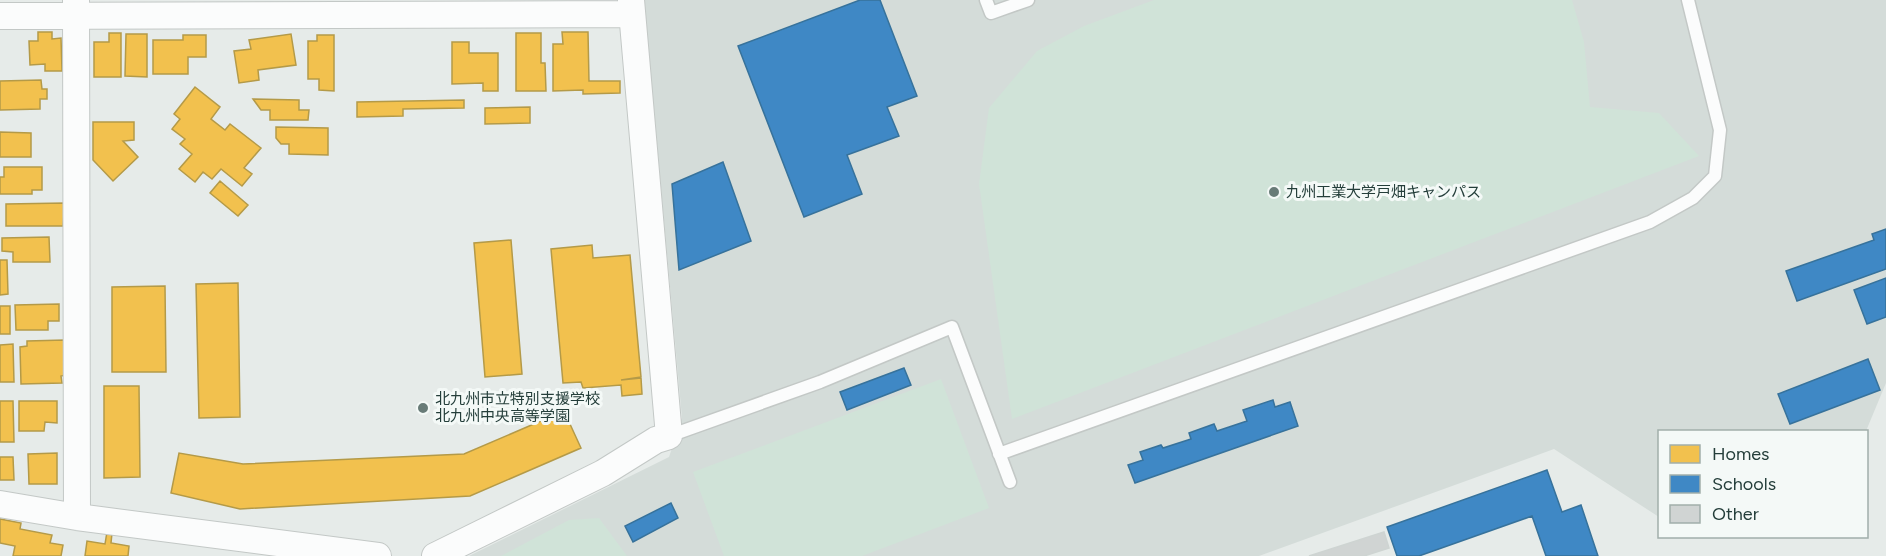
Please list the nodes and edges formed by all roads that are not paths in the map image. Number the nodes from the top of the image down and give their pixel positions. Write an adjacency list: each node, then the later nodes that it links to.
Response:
1 (986, 0): 2 (lane)
2 (1028, 0)
3 (1688, 0): 8 (lane)
4 (631, 7): 5 (street); 7 (street)
5 (76, 8): 6 (street); 11 (street)
6 (0, 16)
7 (669, 436): 8 (lane); 13 (street)
8 (999, 454): 9 (lane)
9 (1010, 482)
10 (0, 504): 11 (street)
11 (77, 517): 12 (street)
12 (378, 556)
13 (435, 556)

